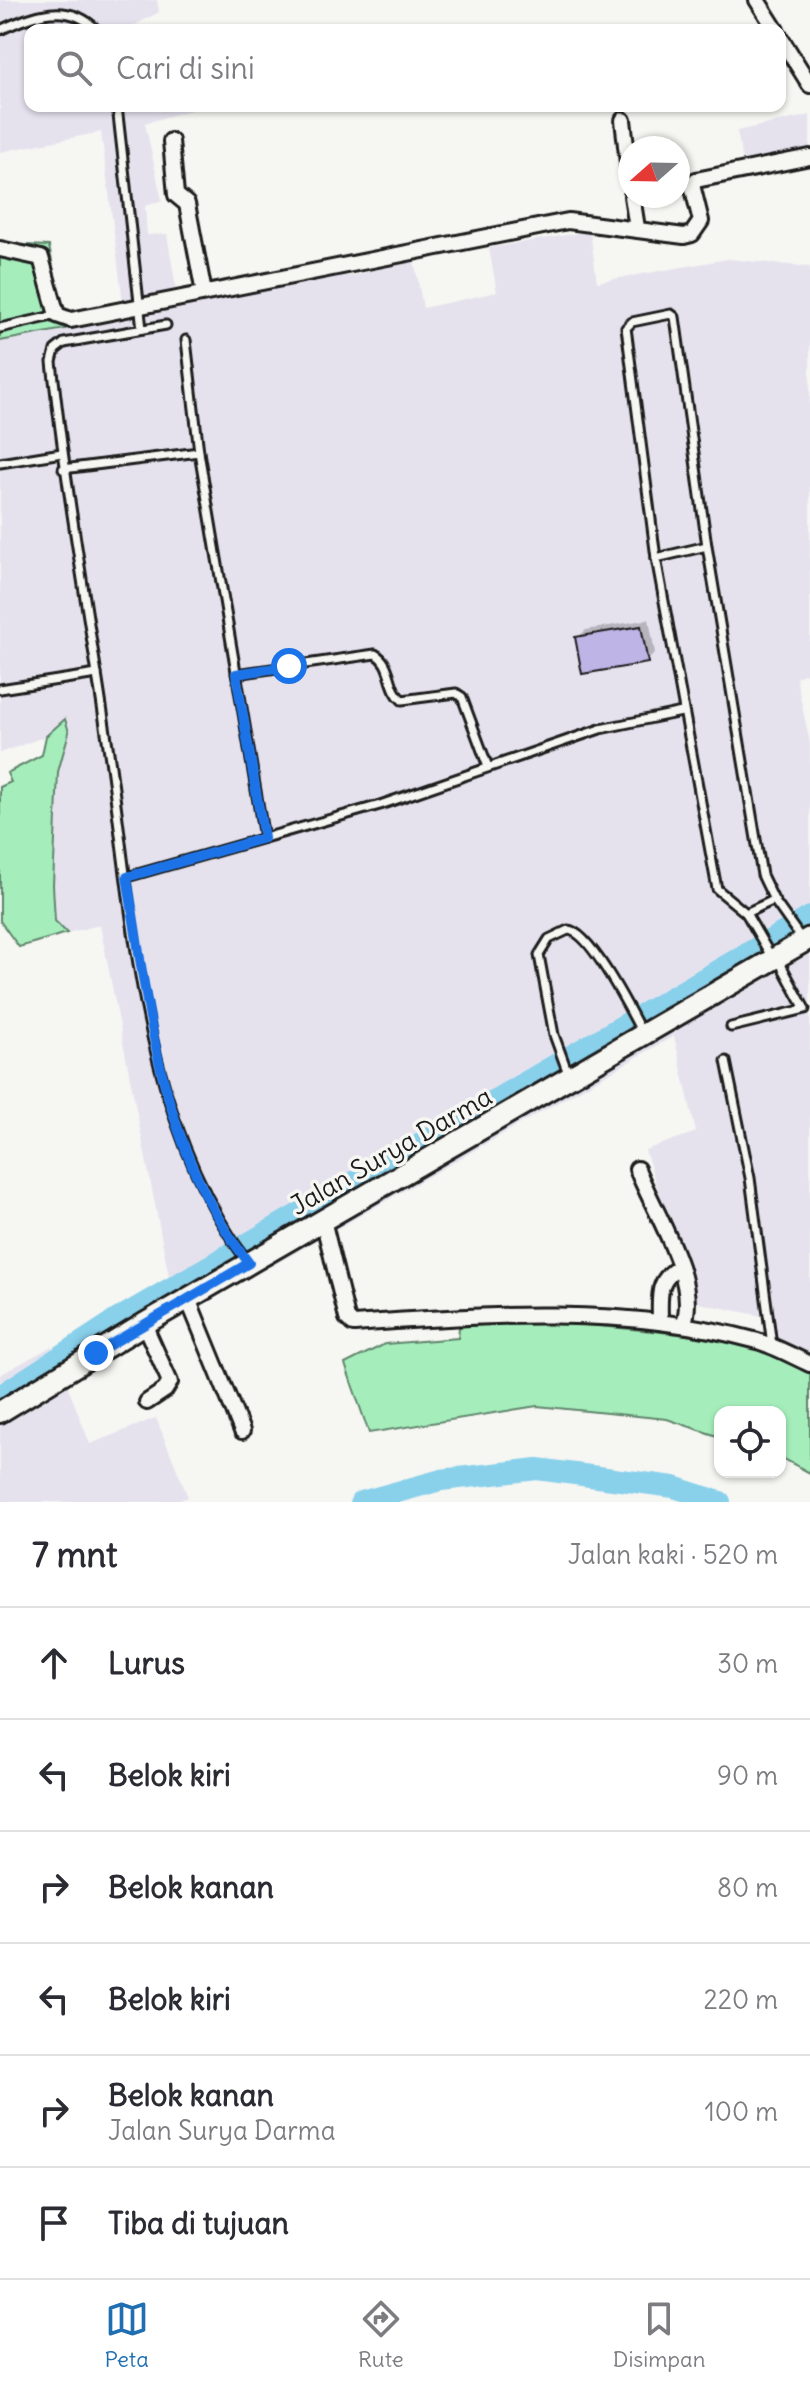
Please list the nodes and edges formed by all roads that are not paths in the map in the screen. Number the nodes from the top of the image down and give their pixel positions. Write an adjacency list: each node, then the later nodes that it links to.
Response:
1 (757, 0): 3 (street)
2 (89, 24): 4 (lane)
3 (772, 24)
4 (0, 30)
5 (786, 47): 6 (street)
6 (810, 85)
7 (118, 112): 16 (lane)
8 (623, 120): 9 (street)
9 (625, 136)
10 (171, 141): 15 (street)
11 (810, 157): 13 (street)
12 (634, 208): 13 (street)
13 (637, 228): 15 (street)
14 (0, 249): 17 (street)
15 (204, 293): 16 (street)
16 (139, 306): 17 (street); 20 (lane)
17 (57, 315): 19 (lane)
18 (166, 325): 20 (lane)
19 (0, 328)
20 (142, 329): 23 (lane)
21 (186, 340): 22 (lane)
22 (199, 452): 25 (lane); 29 (lane)
23 (62, 453): 24 (lane); 25 (lane)
24 (0, 463)
25 (63, 469): 28 (lane)
26 (707, 546): 27 (lane); 27 (lane); 35 (lane)
27 (656, 558): 31 (lane)
28 (97, 674): 30 (lane); 34 (lane)
29 (236, 674): 32 (lane); 33 (lane)
30 (0, 689)
31 (682, 712): 32 (lane); 36 (lane)
32 (488, 767): 33 (lane)
33 (264, 838): 34 (lane)
34 (127, 877): 46 (lane)
35 (775, 902): 36 (lane); 37 (lane)
36 (746, 913): 38 (lane)
37 (804, 937): 38 (main road, Jalan Surya Darma)
38 (772, 955): 39 (lane); 41 (main road, Jalan Surya Darma)
39 (808, 1009): 40 (lane)
40 (731, 1027)
41 (641, 1032): 43 (main road, Jalan Surya Darma); 43 (lane)
42 (726, 1061): 52 (lane)
43 (569, 1075): 45 (main road, Jalan Surya Darma)
44 (637, 1169): 47 (street)
45 (323, 1220): 46 (main road, Jalan Surya Darma); 49 (street)
46 (247, 1261): 48 (main road, Jalan Surya Darma)
47 (680, 1267): 49 (street); 51 (street)
48 (188, 1299): 50 (main road, Jalan Surya Darma); 56 (street)
49 (660, 1322): 51 (street)
50 (144, 1324): 54 (street); 55 (main road, Jalan Surya Darma)
51 (683, 1325): 52 (street)
52 (772, 1347): 53 (street)
53 (810, 1364)
54 (147, 1402)
55 (0, 1412)
56 (242, 1431)

